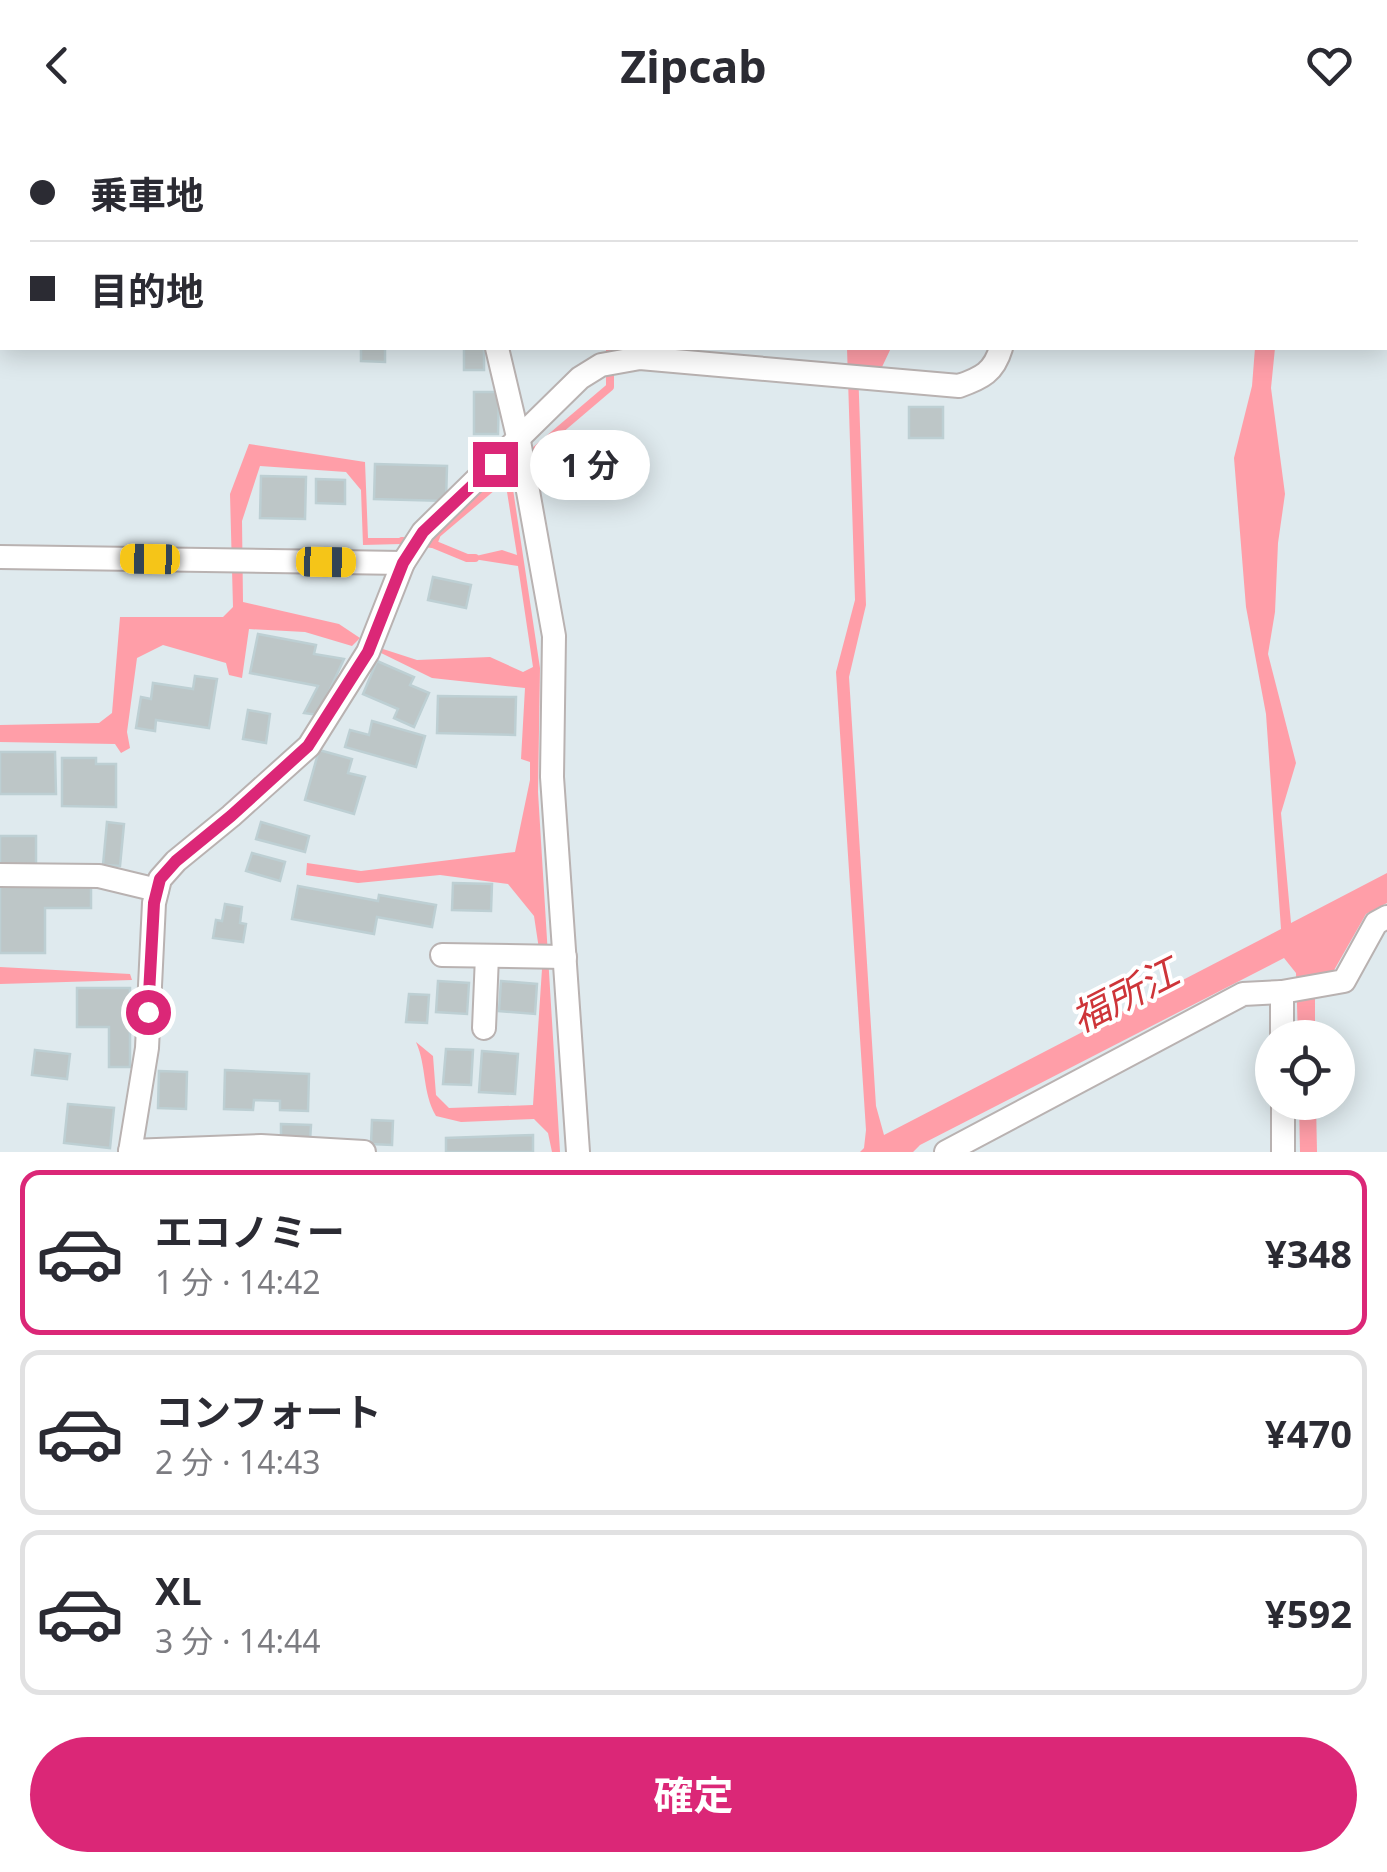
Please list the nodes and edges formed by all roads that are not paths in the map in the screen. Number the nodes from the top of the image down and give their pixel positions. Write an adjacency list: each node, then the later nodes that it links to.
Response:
1 (497, 350): 3 (street)
2 (1001, 350): 3 (street)
3 (519, 441): 4 (street); 11 (street)
4 (412, 549): 5 (street); 7 (street)
5 (0, 557)
6 (0, 875): 7 (street)
7 (157, 890): 16 (street)
8 (1387, 916): 12 (street)
9 (442, 955): 10 (street)
10 (487, 956): 11 (street); 14 (street)
11 (551, 956): 18 (street)
12 (1282, 992): 13 (street); 19 (street)
13 (1282, 1020)
14 (484, 1028)
15 (1283, 1120): 20 (street)
16 (130, 1152): 17 (street)
17 (364, 1152)
18 (578, 1152)
19 (946, 1152)
20 (1283, 1152)

